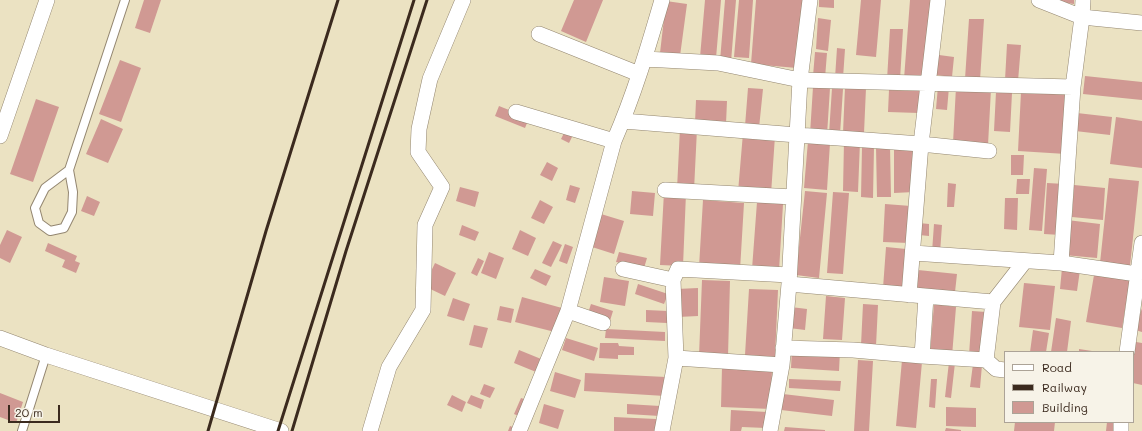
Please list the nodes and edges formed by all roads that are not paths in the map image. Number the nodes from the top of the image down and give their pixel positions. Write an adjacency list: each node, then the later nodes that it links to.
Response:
1 (47, 0): 20 (street)
2 (125, 0): 24 (lane)
3 (463, 0): 51 (street)
4 (662, 0): 12 (street)
5 (810, 0): 14 (street)
6 (938, 0): 15 (street)
7 (1039, 0): 9 (street)
8 (1083, 0): 9 (street)
9 (1082, 17): 10 (street); 16 (street)
10 (1142, 23)
11 (539, 34): 13 (street)
12 (645, 59): 13 (street); 14 (street)
13 (639, 74): 18 (street)
14 (800, 80): 15 (street); 19 (street)
15 (928, 83): 16 (street); 22 (street)
16 (1073, 87): 30 (street)
17 (516, 112): 21 (street)
18 (623, 121): 19 (street); 21 (street)
19 (796, 135): 22 (street); 26 (street)
20 (0, 136)
21 (614, 141): 38 (street)
22 (921, 144): 23 (street); 28 (street)
23 (988, 151)
24 (69, 170): 24 (lane)
25 (665, 190): 26 (street)
26 (793, 197): 34 (street)
27 (1142, 243): 32 (street)
28 (913, 253): 29 (street); 35 (street)
29 (1025, 261): 30 (street); 37 (street)
30 (1061, 262): 32 (street)
31 (623, 269): 33 (street)
32 (1137, 274): 42 (street)
33 (673, 280): 34 (street); 45 (street)
34 (789, 280): 35 (street); 41 (street)
35 (909, 295): 36 (street)
36 (926, 296): 37 (street); 44 (street)
37 (993, 302): 46 (street)
38 (568, 311): 39 (street); 52 (street)
39 (603, 323)
40 (0, 338): 43 (street)
41 (783, 348): 44 (street); 47 (street)
42 (1127, 351)
43 (46, 355): 49 (lane); 50 (street)
44 (922, 356): 46 (street)
45 (676, 358): 47 (street); 53 (street)
46 (986, 360): 48 (street)
47 (782, 365): 54 (street)
48 (1004, 370)
49 (22, 431)
50 (281, 431)
51 (370, 431)
52 (520, 431)
53 (662, 431)
54 (770, 431)

